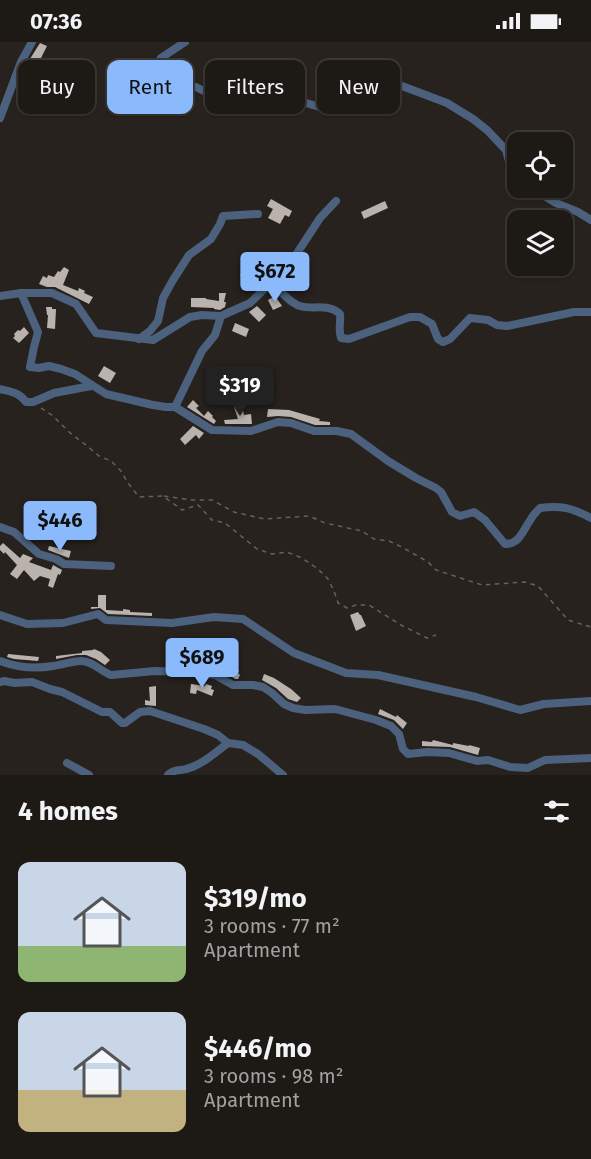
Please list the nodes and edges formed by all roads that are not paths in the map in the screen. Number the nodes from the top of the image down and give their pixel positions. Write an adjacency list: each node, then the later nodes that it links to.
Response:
1 (32, 42): 3 (street)
2 (185, 42): 4 (street)
3 (0, 118)
4 (507, 154)
5 (548, 198): 8 (street)
6 (336, 201): 9 (street)
7 (258, 214): 14 (street)
8 (591, 220)
9 (268, 286): 12 (street); 13 (street)
10 (21, 293): 11 (street); 14 (street); 15 (street)
11 (0, 296)
12 (591, 312)
13 (221, 315): 14 (street); 17 (street)
14 (139, 339)
15 (91, 386): 16 (street); 17 (street)
16 (0, 389)
17 (175, 406): 18 (street)
18 (591, 518)
19 (0, 527): 20 (street)
20 (111, 566)
21 (0, 615): 24 (street)
22 (0, 661): 26 (street)
23 (0, 682): 25 (street)
24 (591, 701)
25 (228, 743): 29 (street); 30 (street)
26 (591, 758)
27 (67, 763): 28 (street)
28 (89, 775)
29 (168, 775)
30 (283, 775)

